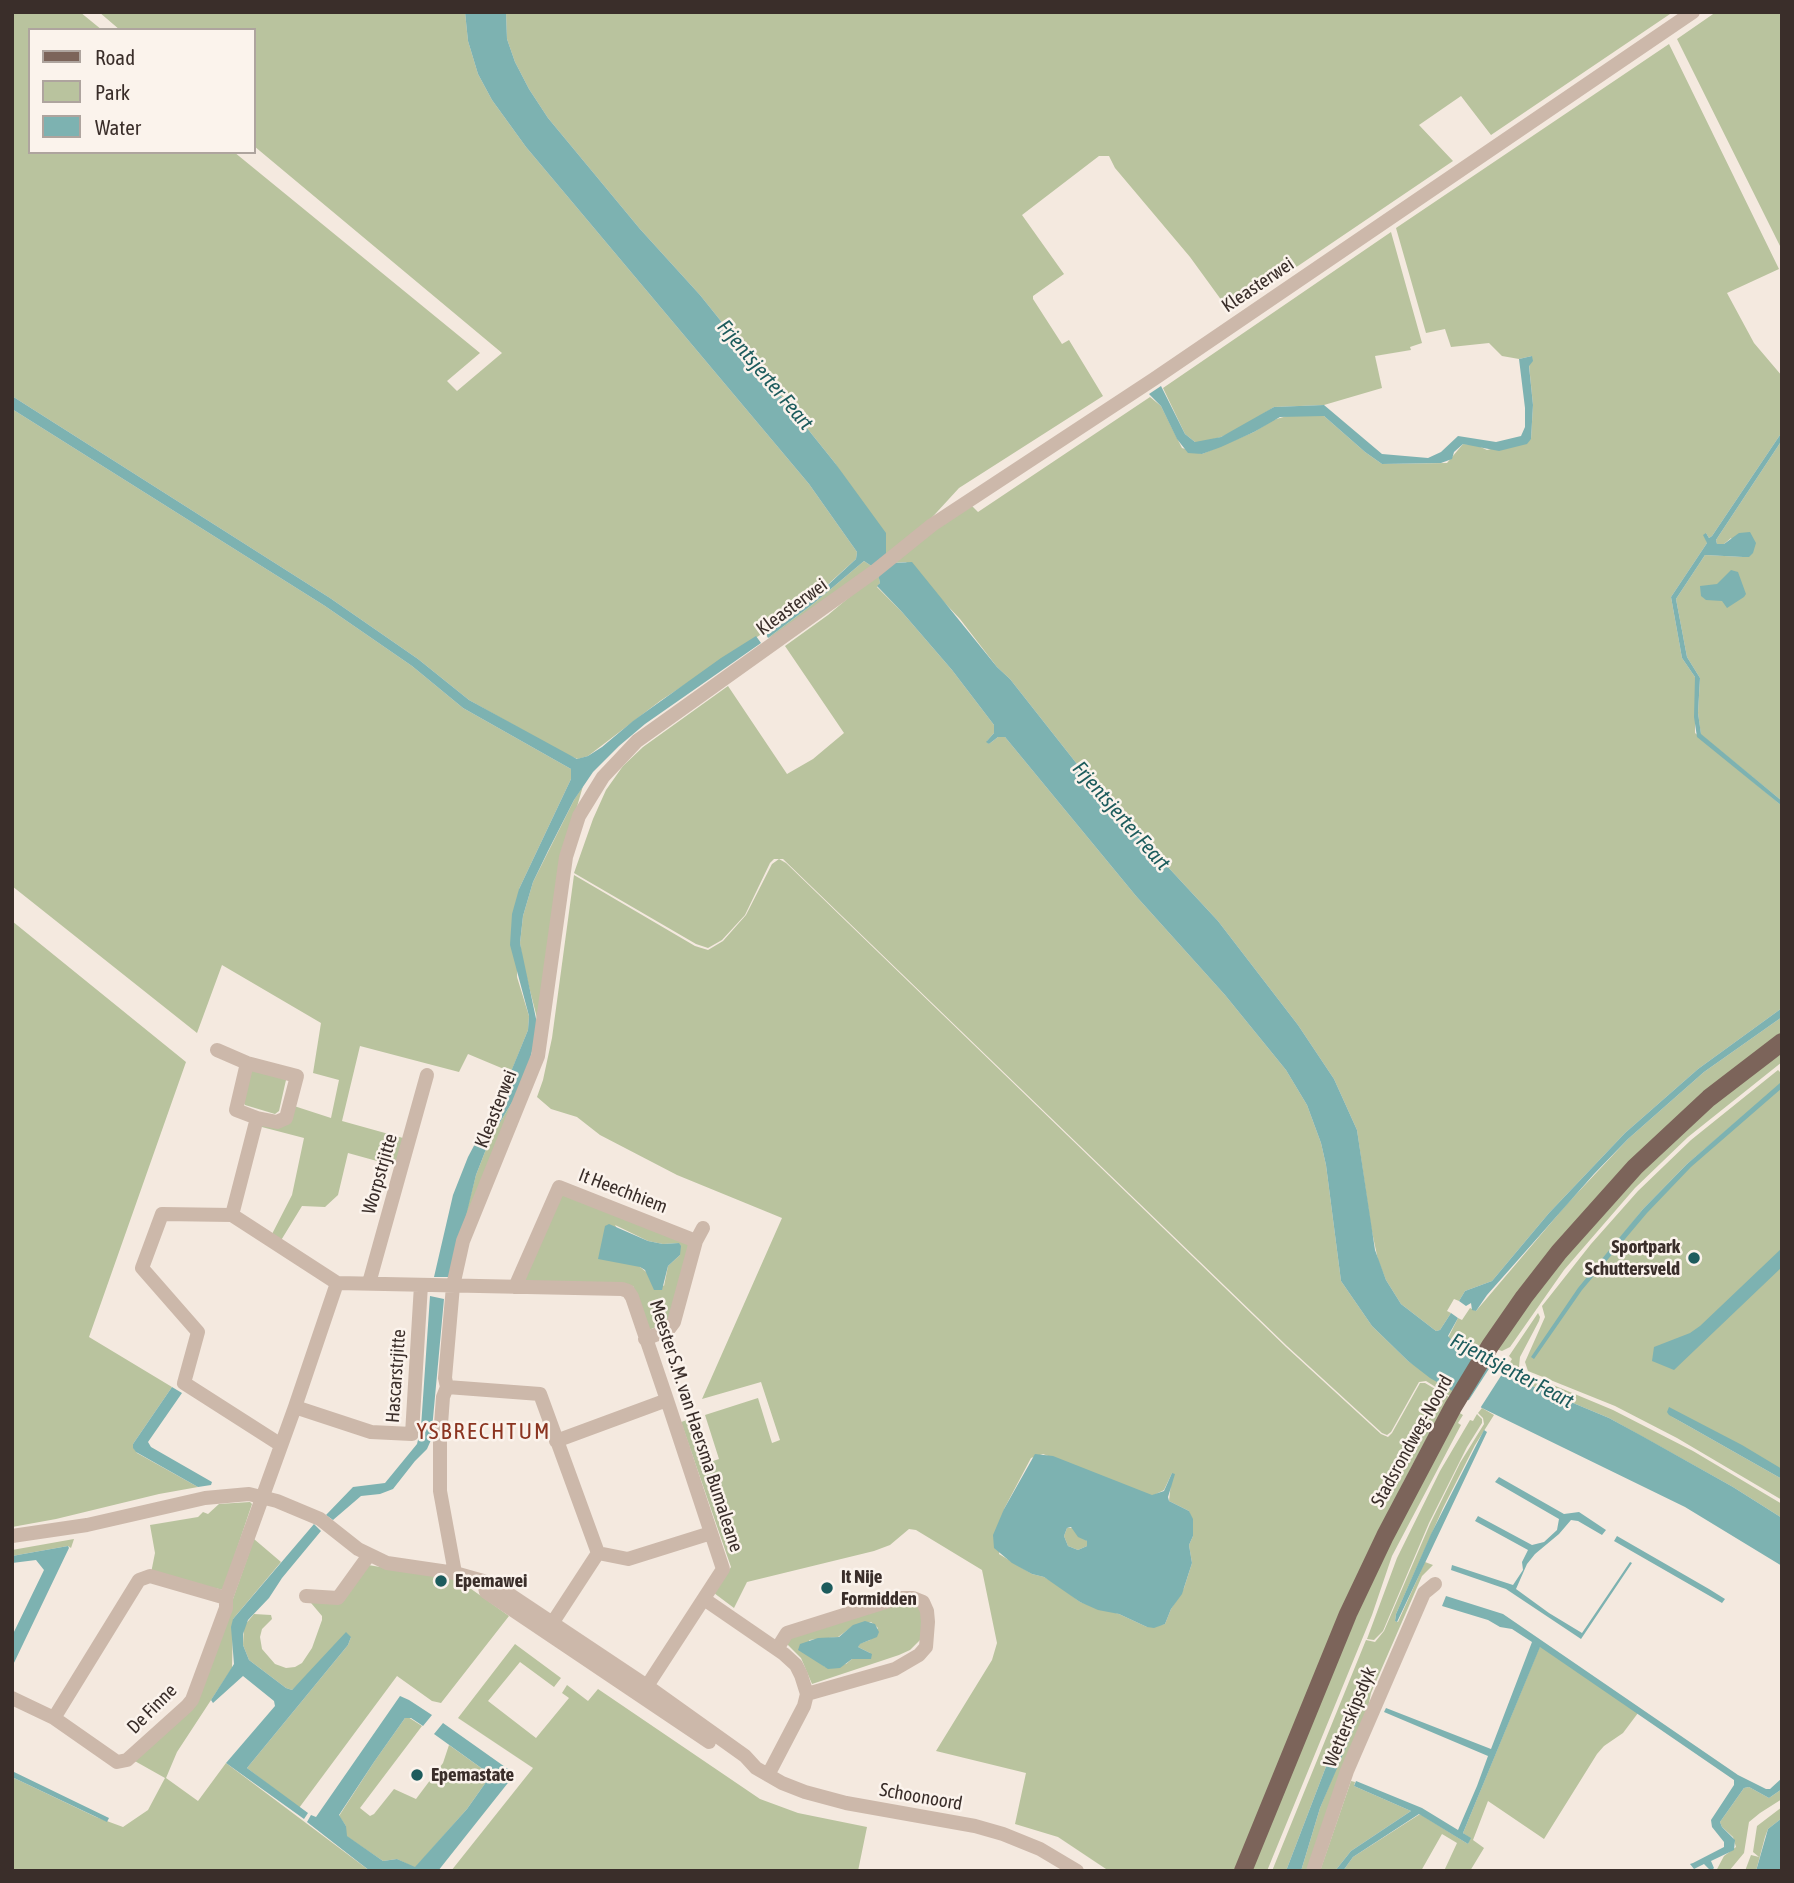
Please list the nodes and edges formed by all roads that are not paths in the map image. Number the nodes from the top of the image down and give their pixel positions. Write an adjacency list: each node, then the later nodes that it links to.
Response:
1 (1693, 12): 11 (street, Kleasterwei)
2 (1782, 1042): 38 (main road, Stadsrondweg-Noord)
3 (217, 1050): 4 (street)
4 (247, 1063): 6 (street); 6 (street)
5 (427, 1075): 9 (street, Worpstrjitte)
6 (257, 1118): 7 (street)
7 (232, 1215): 8 (street); 18 (street)
8 (337, 1283): 9 (street); 16 (street)
9 (369, 1283): 10 (street)
10 (421, 1285): 11 (street); 16 (street, Hascarstrjitte)
11 (453, 1286): 12 (street, Meester S.M. van Haersma Bumaleane); 14 (street, Kleasterwei)
12 (515, 1287): 13 (street, Meester S.M. van Haersma Bumaleane); 13 (street, It Heechhiem)
13 (645, 1339): 15 (street, Meester S.M. van Haersma Bumaleane)
14 (447, 1387): 17 (street); 24 (street, Kleasterwei)
15 (667, 1400): 17 (street); 20 (street, Meester S.M. van Haersma Bumaleane)
16 (296, 1407): 18 (street)
17 (556, 1441): 22 (street)
18 (281, 1445): 19 (street)
19 (262, 1496): 21 (street); 23 (street); 28 (street, De Finne)
20 (711, 1533): 22 (street); 29 (street, Meester S.M. van Haersma Bumaleane)
21 (12, 1536)
22 (598, 1553): 30 (street)
23 (369, 1555): 24 (street); 27 (street)
24 (455, 1573): 25 (street)
25 (484, 1583): 30 (street); 32 (street)
26 (1434, 1584): 39 (street, Wetterskipsdyk)
27 (306, 1596)
28 (226, 1598): 35 (street); 35 (street, De Finne)
29 (704, 1599): 31 (street); 32 (street, Meester S.M. van Haersma Bumaleane)
30 (553, 1622): 32 (street)
31 (777, 1649): 33 (street); 33 (street)
32 (644, 1691): 36 (street, Schoonoord)
33 (807, 1694): 36 (street)
34 (12, 1698): 35 (street, De Finne)
35 (54, 1718)
36 (762, 1771): 37 (street, Schoonoord)
37 (1077, 1871)
38 (1243, 1871)
39 (1313, 1871)

